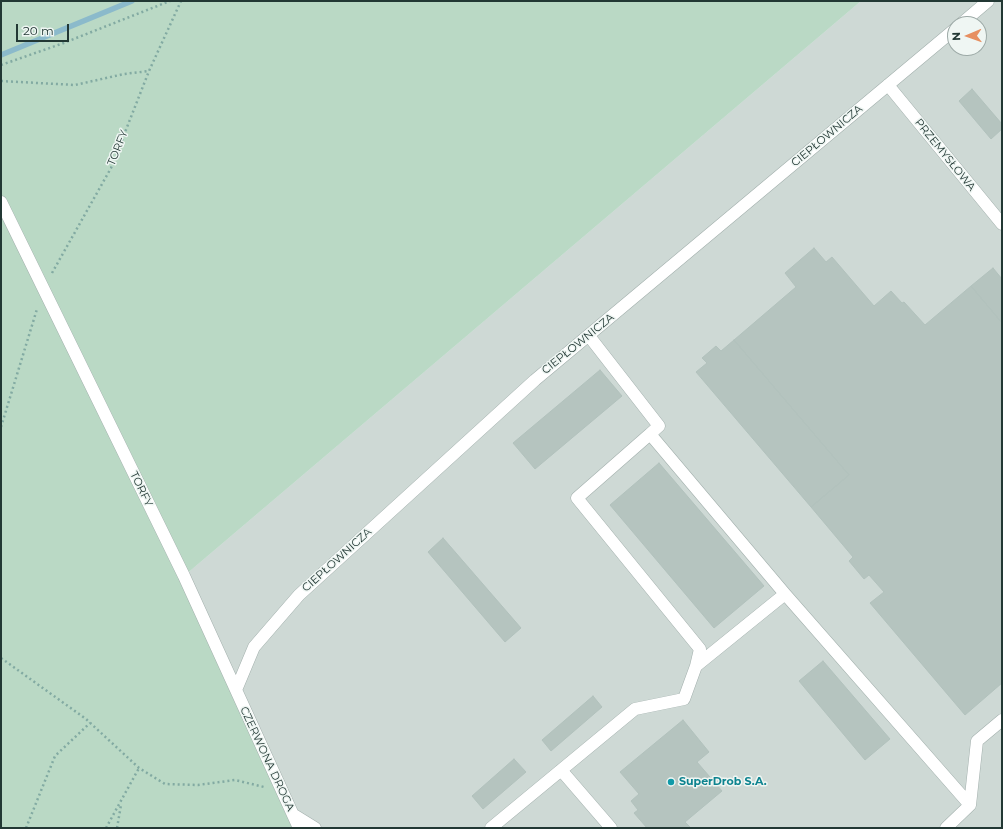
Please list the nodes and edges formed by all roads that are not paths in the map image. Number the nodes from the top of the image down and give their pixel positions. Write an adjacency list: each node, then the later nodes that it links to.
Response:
1 (988, 1): 2 (street)
2 (970, 16)
3 (947, 36): 4 (street, CIEPŁOWNICZA)
4 (888, 85): 6 (street, PRZEMYSŁOWA); 7 (street, CIEPŁOWNICZA)
5 (1, 202): 11 (street, TORFY)
6 (1002, 224)
7 (589, 336): 8 (street); 11 (street, CIEPŁOWNICZA)
8 (650, 434): 9 (street); 10 (street)
9 (785, 594): 10 (street); 14 (street)
10 (696, 666): 13 (street)
11 (236, 690): 15 (street, CZERWONA DROGA)
12 (1002, 720): 14 (street)
13 (561, 770): 18 (street); 19 (street)
14 (970, 805): 20 (street)
15 (293, 815): 16 (street, CZERWONA DROGA); 17 (street)
16 (300, 828)
17 (315, 828)
18 (491, 828)
19 (610, 828)
20 (946, 828)

